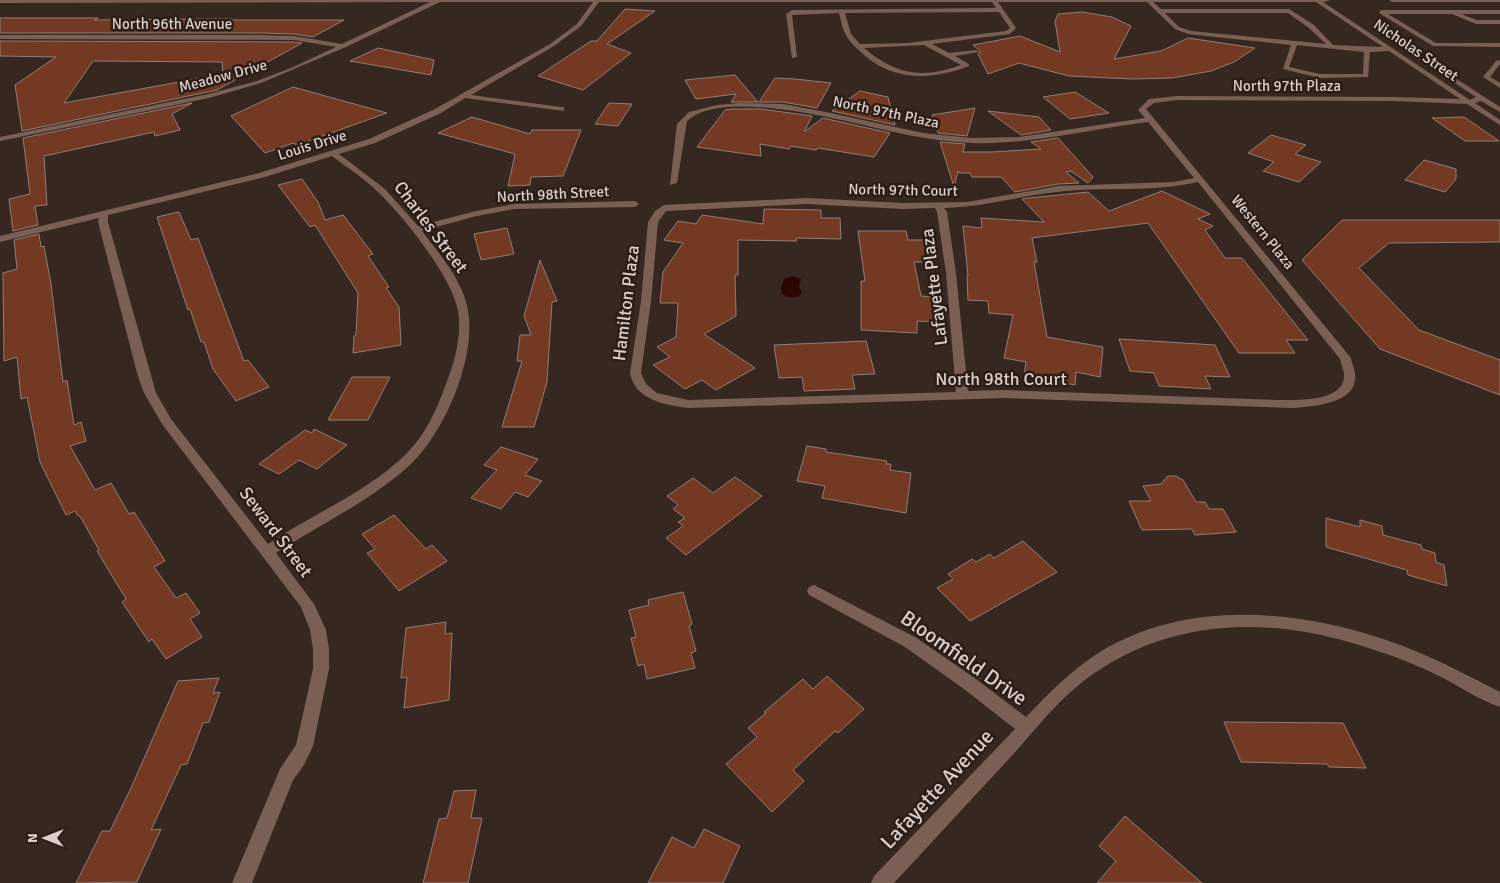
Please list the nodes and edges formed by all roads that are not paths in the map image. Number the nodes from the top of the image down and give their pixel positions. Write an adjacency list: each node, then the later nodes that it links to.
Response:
1 (10, 0): 2 (street); 12 (street)
2 (54, 0): 13 (street)
3 (439, 0): 14 (street); 15 (street); 28 (street, Meadow Drive)
4 (653, 0): 5 (street); 15 (street)
5 (994, 0): 6 (street); 17 (street)
6 (1149, 0): 7 (street); 19 (street)
7 (1317, 0): 8 (street); 31 (street, Nicholas Street)
8 (1330, 0): 16 (street)
9 (1392, 0): 10 (street)
10 (1430, 0): 11 (street); 20 (street)
11 (1500, 0)
12 (0, 1)
13 (260, 1): 14 (street)
14 (362, 1)
15 (597, 1): 38 (street, Louis Drive)
16 (1340, 5)
17 (1001, 10): 18 (street); 25 (street)
18 (842, 11): 29 (street); 35 (street)
19 (1160, 11): 26 (street); 30 (street)
20 (1452, 12): 21 (street); 22 (street); 27 (street)
21 (1500, 12)
22 (1500, 22)
23 (0, 37): 28 (street, North 96th Avenue)
24 (1395, 42): 40 (street, Nicholas Street)
25 (925, 43): 29 (street); 34 (street)
26 (1295, 43): 30 (street); 32 (street)
27 (1500, 45)
28 (344, 46): 48 (street, Meadow Drive)
29 (858, 46): 34 (street)
30 (1331, 46): 32 (street)
31 (1391, 49): 32 (street); 39 (street, Nicholas Street)
32 (1367, 50)
33 (976, 52): 34 (street)
34 (946, 55)
35 (794, 56)
36 (1500, 62): 37 (street)
37 (1500, 86)
38 (465, 96): 44 (street); 49 (street, Louis Drive)
39 (1460, 96): 40 (street, North 97th Plaza); 42 (street, North 97th Plaza); 43 (street, Nicholas Street)
40 (1481, 98): 41 (street); 43 (street, North 97th Plaza); 45 (street, Nicholas Street)
41 (1500, 98)
42 (1393, 99): 43 (street, North 97th Plaza); 46 (street, North 97th Plaza)
43 (1470, 102): 47 (street, Nicholas Street)
44 (561, 109)
45 (1500, 110)
46 (1150, 120): 50 (street, Western Plaza); 51 (street, North 97th Plaza)
47 (1500, 123)
48 (0, 139)
49 (334, 154): 55 (street, Louis Drive); 56 (street, Charles Street)
50 (1200, 179): 53 (street, North 97th Court); 58 (street, Western Plaza)
51 (673, 183)
52 (635, 204): 56 (street, North 98th Street)
53 (938, 205): 54 (street, North 97th Court); 59 (street, Lafayette Plaza)
54 (664, 208): 60 (street, Hamilton Plaza)
55 (104, 214): 57 (street, Louis Drive); 61 (street, Seward Street)
56 (415, 230): 61 (street, Charles Street)
57 (0, 239)
58 (1345, 390): 59 (street, North 98th Court)
59 (962, 395): 60 (street, North 98th Court)
60 (656, 397)
61 (268, 551): 65 (street, Seward Street)
62 (814, 591): 64 (street, Bloomfield Drive)
63 (1500, 700): 64 (street, Bloomfield Drive)
64 (1026, 728): 66 (street, Lafayette Avenue)
65 (242, 883)
66 (881, 883)

